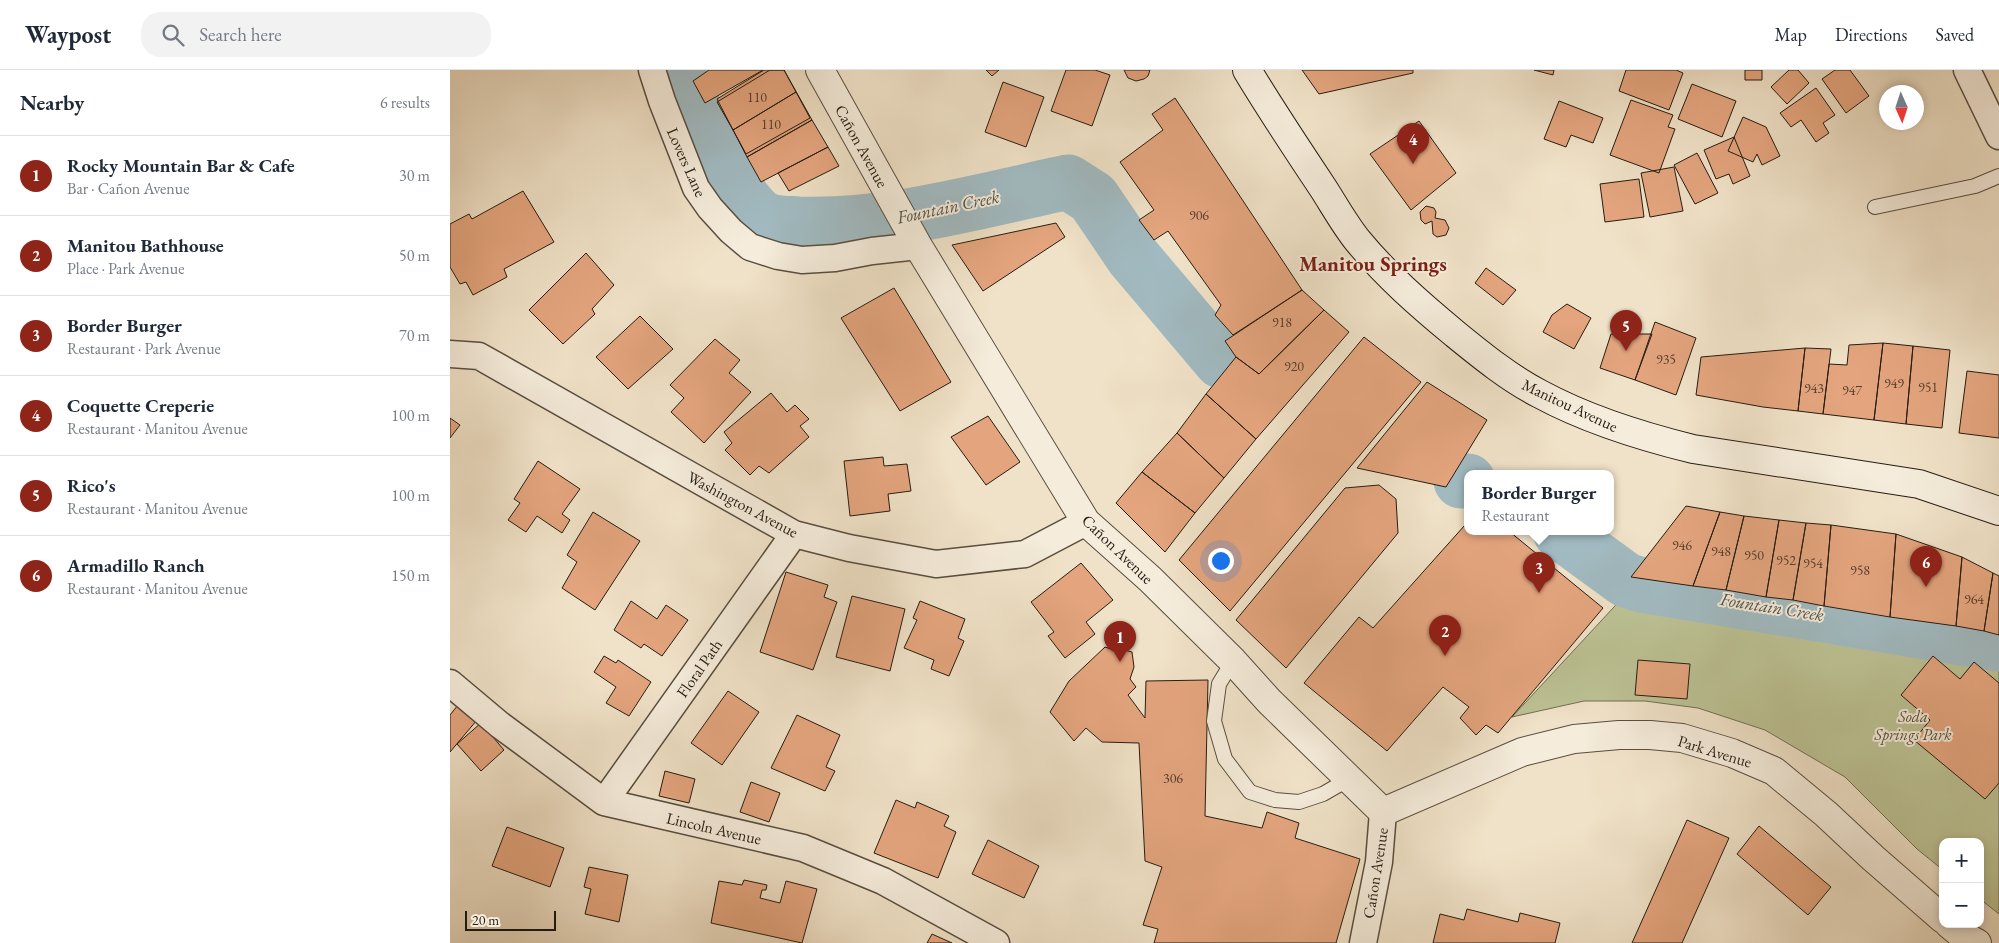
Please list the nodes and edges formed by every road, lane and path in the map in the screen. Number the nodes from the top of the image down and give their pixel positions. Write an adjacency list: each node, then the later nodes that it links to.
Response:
1 (652, 70): 8 (street, Lovers Lane)
2 (820, 70): 8 (street, Cañon Avenue)
3 (1247, 70): 10 (street, Manitou Avenue)
4 (1967, 70): 5 (street)
5 (1999, 136)
6 (1999, 176): 7 (lane)
7 (1875, 207)
8 (914, 239): 11 (street, Cañon Avenue)
9 (450, 354): 12 (street, Washington Avenue)
10 (1999, 511)
11 (1086, 522): 12 (street, Washington Avenue); 13 (street, Cañon Avenue)
12 (794, 534): 16 (street, Floral Path)
13 (1233, 661): 15 (street, Cañon Avenue); 15 (lane)
14 (450, 683): 16 (street, Lincoln Avenue)
15 (1349, 779): 17 (street, Cañon Avenue)
16 (604, 802): 20 (street, Lincoln Avenue)
17 (1383, 812): 18 (street, Park Avenue); 21 (street, Cañon Avenue)
18 (1939, 916)
19 (1954, 928): 22 (street)
20 (996, 943)
21 (1363, 943)
22 (1977, 943)

